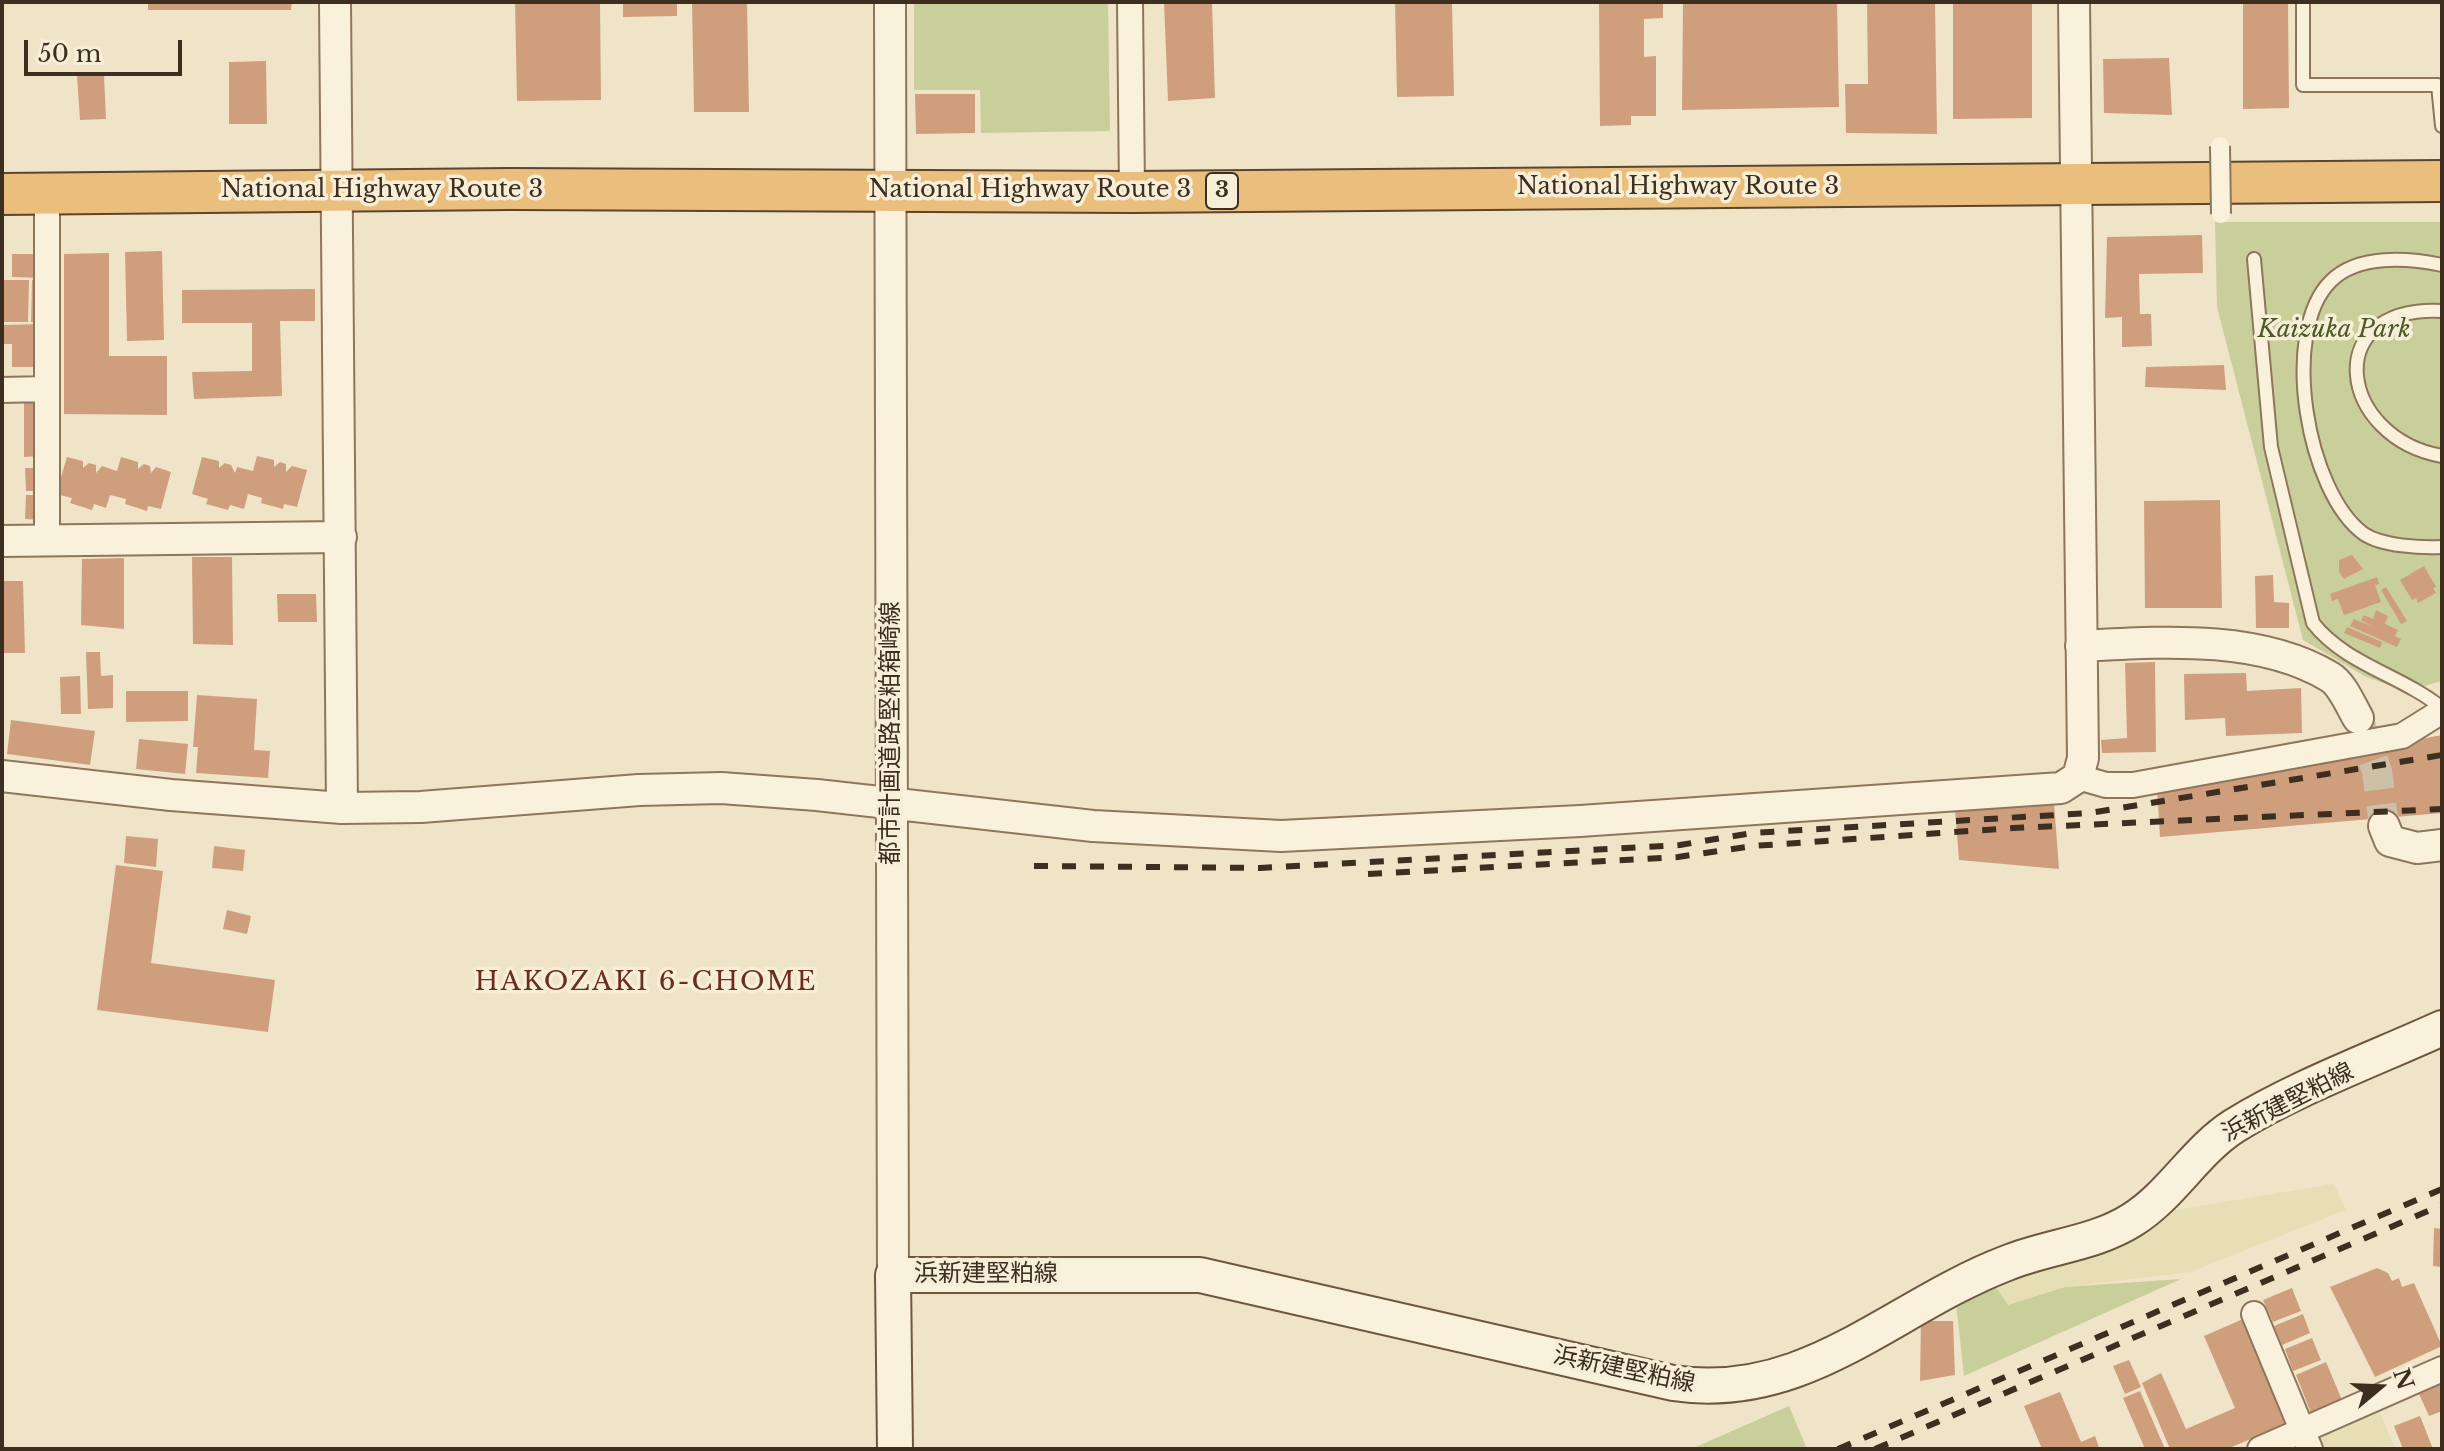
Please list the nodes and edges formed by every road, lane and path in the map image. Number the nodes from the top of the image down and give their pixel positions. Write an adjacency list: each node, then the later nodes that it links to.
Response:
1 (335, 2): 10 (street)
2 (890, 2): 11 (street, 都市計画道路堅粕箱崎線)
3 (1130, 2): 12 (street)
4 (2074, 2): 9 (street)
5 (2303, 2): 6 (lane)
6 (2442, 126)
7 (2220, 146): 15 (street, bridge)
8 (2442, 181): 9 (highway, National Highway Route 3 / 3)
9 (2075, 184): 12 (highway, National Highway Route 3 / 3); 26 (street)
10 (336, 190): 11 (highway, National Highway Route 3 / 3); 14 (highway, National Highway Route 3 / 3); 22 (street)
11 (889, 190): 12 (highway, National Highway Route 3 / 3); 31 (street, 都市計画道路堅粕箱崎線)
12 (1132, 192)
13 (2, 194): 14 (highway, National Highway Route 3 / 3)
14 (47, 194): 19 (street)
15 (2221, 214)
16 (2254, 259): 27 (lane)
17 (2442, 265): 25 (lane)
18 (2442, 311): 21 (lane)
19 (46, 389): 20 (street); 24 (street)
20 (2, 390)
21 (2442, 456)
22 (341, 537): 24 (street); 32 (street)
23 (2, 541): 24 (street)
24 (47, 541)
25 (2442, 547)
26 (2081, 646): 28 (street); 30 (street)
27 (2442, 709): 30 (street)
28 (2358, 718)
29 (2, 776): 32 (street)
30 (2078, 777): 31 (street)
31 (891, 804): 32 (street); 36 (street, 都市計画道路堅粕箱崎線)
32 (342, 808)
33 (2384, 826): 34 (street)
34 (2442, 845)
35 (2442, 1028): 36 (main road, 浜新建堅粕線)
36 (893, 1275): 40 (main road, 浜新建堅粕線)
37 (2254, 1314): 39 (street)
38 (2442, 1369): 39 (street)
39 (2306, 1440): 41 (street)
40 (895, 1449)
41 (2260, 1449)

